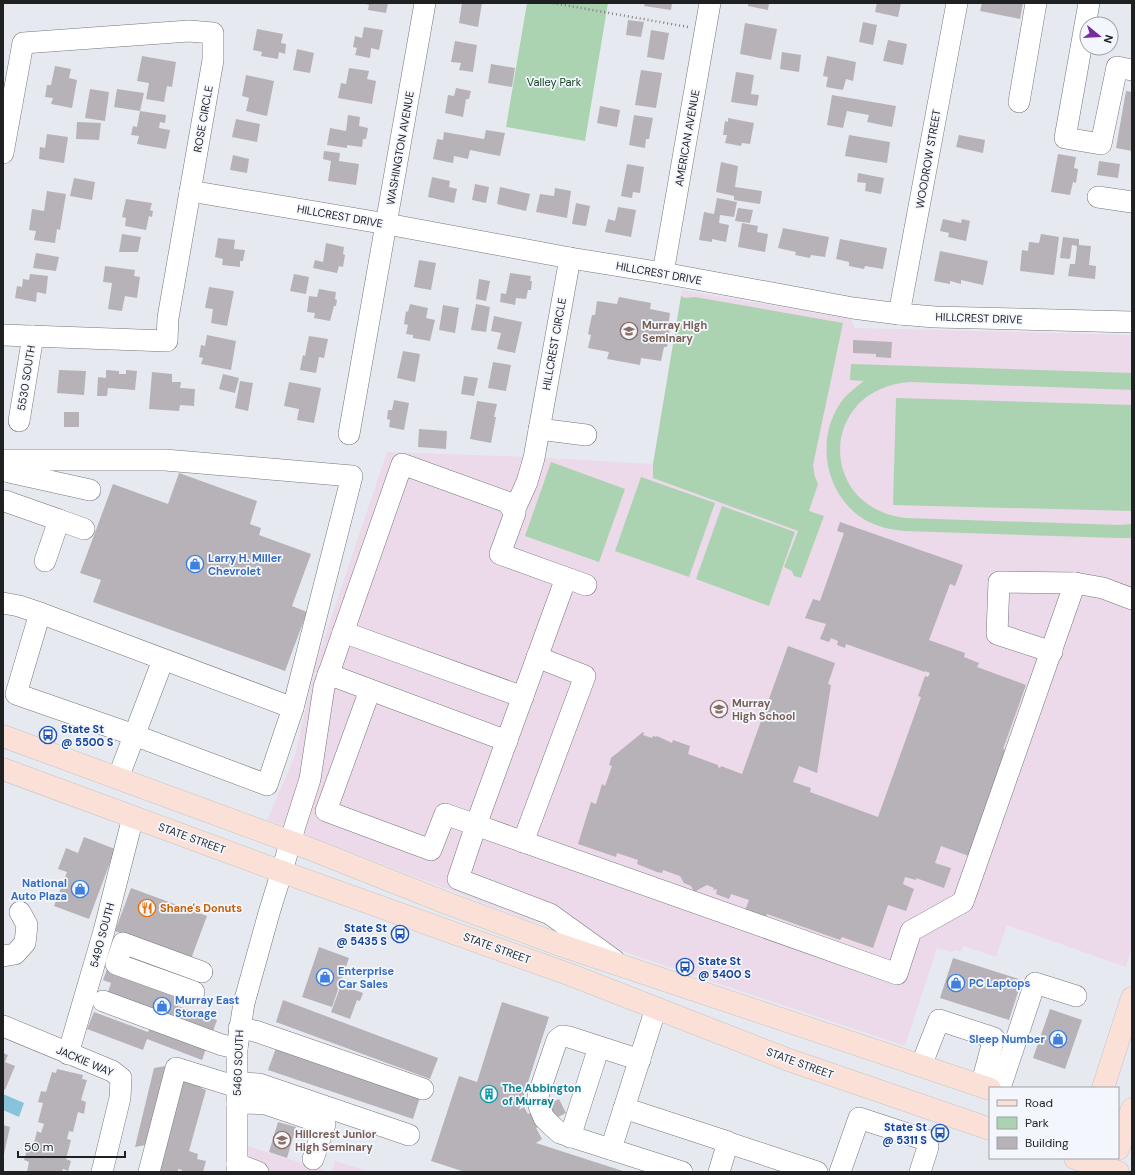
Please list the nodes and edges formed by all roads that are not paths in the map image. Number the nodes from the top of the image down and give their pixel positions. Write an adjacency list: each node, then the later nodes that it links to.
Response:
1 (425, 3): 12 (street, WASHINGTON AVENUE)
2 (710, 3): 14 (street, AMERICAN AVENUE)
3 (957, 3): 15 (street, WOODROW STREET)
4 (1036, 3): 7 (street)
5 (1089, 3): 6 (street)
6 (1132, 70)
7 (1019, 102)
8 (3, 153): 9 (street, ROSE CIRCLE)
9 (190, 191): 12 (street, HILLCREST DRIVE); 18 (street, ROSE CIRCLE)
10 (1098, 197): 11 (street)
11 (1132, 202)
12 (387, 224): 13 (street, HILLCREST DRIVE); 21 (street, WASHINGTON AVENUE)
13 (570, 258): 14 (street, HILLCREST DRIVE); 20 (street, HILLCREST CIRCLE)
14 (663, 273): 15 (street, HILLCREST DRIVE)
15 (899, 314): 16 (street, HILLCREST DRIVE)
16 (1132, 322)
17 (3, 335): 18 (street, ROSE CIRCLE)
18 (32, 336): 19 (street, 5530 SOUTH)
19 (18, 421)
20 (539, 429): 22 (street); 26 (street, HILLCREST CIRCLE)
21 (349, 434)
22 (586, 435)
23 (8, 464): 24 (street); 25 (street); 43 (street)
24 (90, 490)
25 (4, 507): 27 (street)
26 (514, 511): 30 (street, HILLCREST CIRCLE); 36 (street, 5460 SOUTH)
27 (59, 520): 28 (street); 29 (street)
28 (84, 529)
29 (45, 561)
30 (566, 578): 32 (street); 38 (street)
31 (1076, 582): 33 (street); 37 (street); 37 (street)
32 (586, 585)
33 (1132, 599)
34 (3, 603): 35 (street)
35 (40, 613): 39 (street); 45 (street)
36 (343, 632): 40 (street, 5460 SOUTH); 42 (street)
37 (1052, 652): 52 (street)
38 (537, 658): 42 (street); 52 (street)
39 (163, 660): 43 (street); 45 (street)
40 (328, 674): 41 (street); 51 (street, 5460 SOUTH)
41 (370, 690): 46 (street); 50 (street)
42 (523, 697): 46 (street)
43 (293, 708): 45 (street)
44 (3, 736): 48 (main road)
45 (134, 736): 48 (street)
46 (507, 740): 50 (street)
47 (3, 769): 49 (main road, STATE STREET)
48 (118, 778): 51 (main road)
49 (133, 817): 53 (main road, STATE STREET); 68 (street, 5490 SOUTH)
50 (476, 825): 52 (street); 54 (street)
51 (290, 842): 53 (street, 5460 SOUTH); 55 (main road)
52 (523, 842)
53 (282, 872): 64 (main road, STATE STREET); 66 (street, 5460 SOUTH)
54 (458, 879): 55 (street); 58 (street)
55 (449, 904): 58 (main road)
56 (20, 912): 57 (street)
57 (3, 956)
58 (624, 967): 70 (main road)
59 (202, 972): 60 (street)
60 (194, 992)
61 (1076, 996): 72 (street)
62 (1132, 998): 73 (main road)
63 (103, 1001): 66 (street)
64 (656, 1008): 69 (street); 79 (main road, STATE STREET)
65 (3, 1026): 68 (street, JACKIE WAY)
66 (238, 1038): 75 (street); 76 (street, 5460 SOUTH)
67 (600, 1047): 69 (street); 81 (street); 81 (street)
68 (68, 1054): 89 (street, JACKIE WAY)
69 (640, 1060): 77 (street)
70 (921, 1066): 71 (street); 74 (main road)
71 (990, 1087)
72 (990, 1087)
73 (1103, 1087)
74 (989, 1088)
75 (423, 1089)
76 (237, 1091): 80 (street); 85 (street); 87 (street, 5460 SOUTH); 90 (street)
77 (624, 1108): 83 (street); 84 (street)
78 (1132, 1109): 82 (main road)
79 (989, 1129)
80 (409, 1135)
81 (570, 1137): 84 (street)
82 (1123, 1139)
83 (728, 1142): 93 (street); 94 (street)
84 (611, 1150): 92 (street)
85 (313, 1159)
86 (1076, 1162): 88 (main road)
87 (237, 1168): 91 (street)
88 (1113, 1168)
89 (102, 1172)
90 (149, 1172)
91 (258, 1172)
92 (682, 1172)
93 (719, 1172)
94 (817, 1172)
95 (840, 1172): 96 (street)
96 (920, 1172)

